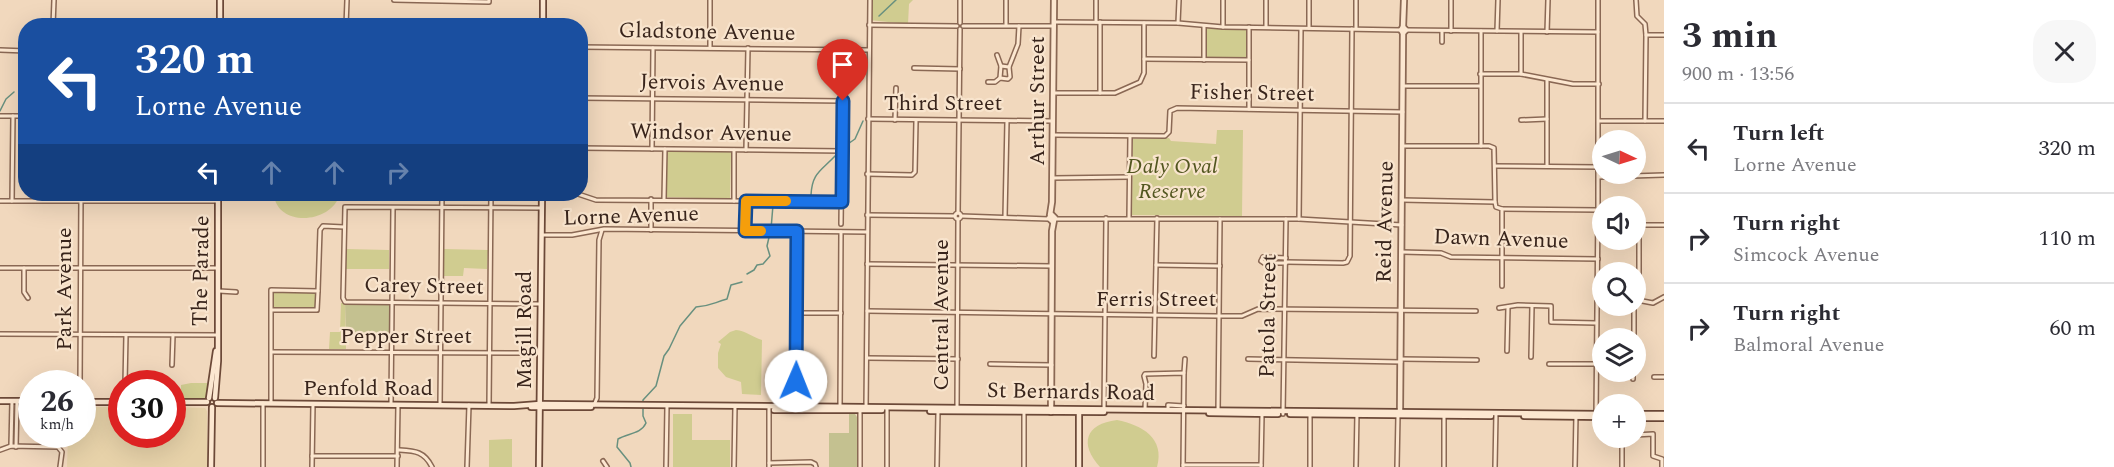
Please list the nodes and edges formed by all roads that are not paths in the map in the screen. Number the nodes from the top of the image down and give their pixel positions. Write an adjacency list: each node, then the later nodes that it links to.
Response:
1 (54, 0): 24 (street)
2 (220, 0): 25 (main road)
3 (346, 0): 26 (street)
4 (394, 0): 5 (street)
5 (489, 0)
6 (543, 0): 27 (main road)
7 (710, 0): 56 (street)
8 (870, 0): 32 (street)
9 (960, 0): 33 (street, Central Avenue)
10 (1006, 0): 34 (street)
11 (1054, 0): 31 (main road, Arthur Street)
12 (1096, 0): 28 (street)
13 (1179, 0): 30 (street)
14 (1223, 0): 37 (street)
15 (1266, 0): 39 (street)
16 (1309, 0): 41 (street)
17 (1356, 0): 42 (street)
18 (1404, 0): 43 (main road, Reid Avenue)
19 (1451, 0): 45 (street)
20 (1498, 0): 46 (street)
21 (1548, 0): 49 (street)
22 (1598, 0): 50 (street)
23 (1636, 0): 51 (street)
24 (53, 18)
25 (220, 18)
26 (346, 18)
27 (543, 18)
28 (1098, 22): 29 (street); 31 (street); 80 (street)
29 (1144, 23): 30 (street); 63 (street)
30 (1178, 23): 36 (street)
31 (1054, 24): 35 (street); 79 (main road, Arthur Street)
32 (869, 25): 33 (street); 60 (street)
33 (960, 26): 34 (street); 69 (street, Central Avenue)
34 (1006, 26): 35 (street)
35 (1019, 26): 67 (street)
36 (1204, 26): 37 (street); 64 (street)
37 (1223, 27): 38 (street)
38 (1250, 27): 39 (street); 65 (street)
39 (1266, 27): 40 (street)
40 (1301, 28): 41 (street); 86 (street)
41 (1309, 28): 42 (street)
42 (1354, 28): 43 (street); 87 (street)
43 (1403, 30): 44 (street); 76 (main road, Reid Avenue)
44 (1442, 31): 45 (street); 53 (street)
45 (1451, 31): 47 (street)
46 (1497, 31): 47 (street); 48 (street)
47 (1480, 32): 70 (street)
48 (1521, 32): 49 (street); 71 (street)
49 (1547, 32): 50 (street)
50 (1598, 32): 75 (street)
51 (1646, 35): 52 (street); 102 (street)
52 (1664, 35)
53 (1442, 42)
54 (588, 47): 55 (street, Gladstone Avenue)
55 (653, 48): 56 (street, Gladstone Avenue); 82 (street)
56 (710, 48): 57 (street, Gladstone Avenue)
57 (748, 48): 58 (street, Gladstone Avenue); 83 (street)
58 (843, 49): 60 (street, Gladstone Avenue); 84 (street)
59 (0, 50): 61 (street)
60 (868, 50): 92 (street)
61 (18, 51)
62 (997, 55): 66 (street)
63 (1144, 59): 64 (street); 80 (street)
64 (1204, 60): 65 (street)
65 (1249, 60): 85 (street)
66 (1001, 66): 67 (street); 72 (street)
67 (1010, 67): 72 (street)
68 (914, 68): 69 (street)
69 (960, 69): 96 (street, Central Avenue)
70 (1480, 74): 71 (street); 77 (street)
71 (1521, 74): 73 (street)
72 (1000, 78): 74 (street)
73 (1547, 80): 75 (street); 93 (street)
74 (988, 82)
75 (1599, 84): 100 (street)
76 (1403, 86): 77 (street); 88 (main road, Reid Avenue)
77 (1480, 86): 107 (street)
78 (896, 87): 94 (street)
79 (1053, 93): 80 (street); 99 (main road, Arthur Street)
80 (1100, 93)
81 (588, 98): 82 (street, Jervois Avenue)
82 (652, 99): 83 (street, Jervois Avenue); 109 (street)
83 (747, 100): 84 (street, Jervois Avenue); 112 (street)
84 (843, 101): 113 (street)
85 (1249, 109): 86 (street, Fisher Street); 105 (street, Fisher Street)
86 (1300, 110): 87 (street, Fisher Street); 153 (street)
87 (1351, 111): 88 (street, Fisher Street); 154 (street)
88 (1403, 112): 106 (main road, Reid Avenue)
89 (0, 116): 90 (street)
90 (13, 116): 91 (street); 127 (street)
91 (18, 116)
92 (868, 119): 94 (street, Third Street); 117 (street)
93 (1547, 119): 98 (street); 115 (street)
94 (895, 120): 95 (street, Third Street)
95 (916, 120): 96 (street, Third Street); 117 (street)
96 (960, 120): 97 (street, Third Street); 145 (street, Central Avenue)
97 (1007, 120): 99 (street, Third Street); 146 (street)
98 (1521, 120)
99 (1053, 121): 104 (main road, Arthur Street)
100 (1599, 121): 102 (street); 103 (street)
101 (1664, 121): 102 (street)
102 (1645, 122)
103 (1599, 130)
104 (1053, 135): 105 (street, Fisher Street); 121 (main road, Arthur Street)
105 (1130, 136): 120 (street)
106 (1403, 146): 107 (street); 125 (main road, Reid Avenue)
107 (1481, 146): 114 (street)
108 (588, 148): 109 (street, Windsor Avenue)
109 (652, 149): 110 (street, Windsor Avenue)
110 (665, 149): 111 (street, Windsor Avenue); 124 (street)
111 (734, 150): 112 (street, Windsor Avenue); 134 (street)
112 (746, 150): 113 (street, Windsor Avenue)
113 (842, 151): 136 (street)
114 (1495, 166): 115 (street); 137 (street)
115 (1547, 166): 116 (street)
116 (1592, 167)
117 (867, 174): 144 (street)
118 (1664, 175): 119 (street)
119 (1646, 176)
120 (1130, 177): 121 (street); 149 (street)
121 (1052, 178): 147 (main road, Arthur Street)
122 (588, 197): 123 (street)
123 (651, 199): 124 (street); 162 (street)
124 (664, 200): 134 (street)
125 (1402, 200): 137 (street); 156 (main road, Reid Avenue)
126 (0, 201): 127 (street)
127 (12, 201): 128 (street)
128 (18, 201)
129 (81, 201): 180 (street, Park Avenue)
130 (218, 201): 182 (main road, The Parade)
131 (442, 201): 139 (street)
132 (491, 201): 140 (street)
133 (542, 201): 141 (main road, Magill Road)
134 (734, 201): 135 (street)
135 (746, 201): 136 (street); 163 (street)
136 (842, 202): 155 (street)
137 (1495, 202): 142 (street)
138 (393, 207): 139 (street); 159 (street); 189 (street)
139 (441, 208): 140 (street); 191 (street)
140 (491, 208): 141 (street); 192 (street)
141 (542, 208): 167 (main road, Magill Road)
142 (1502, 209): 143 (street); 171 (street)
143 (1592, 210)
144 (867, 215): 145 (street); 166 (street)
145 (958, 216): 146 (street); 175 (street, Central Avenue)
146 (1005, 217): 147 (street)
147 (1052, 218): 148 (street); 177 (main road, Arthur Street)
148 (1106, 218): 149 (street); 206 (street)
149 (1129, 218): 150 (street)
150 (1157, 218): 151 (street); 176 (street)
151 (1220, 219): 152 (street); 178 (street)
152 (1286, 219): 153 (street); 173 (street, Patola Street)
153 (1299, 219): 154 (street)
154 (1350, 222): 156 (street); 173 (street)
155 (841, 224)
156 (1402, 225): 170 (main road, Reid Avenue)
157 (1646, 225): 158 (street)
158 (1664, 225)
159 (344, 227): 185 (street); 189 (street, Carey Street)
160 (604, 229): 161 (street, Lorne Avenue); 162 (street, Lorne Avenue); 168 (street)
161 (593, 230): 167 (street, Lorne Avenue); 168 (street)
162 (651, 230): 163 (street, Lorne Avenue)
163 (745, 231): 164 (street, Lorne Avenue)
164 (797, 231): 165 (street, Lorne Avenue); 203 (street)
165 (841, 231): 166 (street, Lorne Avenue); 204 (street)
166 (867, 232): 174 (street)
167 (541, 235): 193 (main road, Magill Road)
168 (599, 240): 241 (street)
169 (1599, 250): 172 (street)
170 (1402, 252): 171 (street, Dawn Avenue); 199 (main road, Reid Avenue)
171 (1502, 258): 172 (street, Dawn Avenue); 183 (street)
172 (1598, 259): 209 (street)
173 (1286, 261): 173 (street); 197 (street, Patola Street)
174 (867, 264): 175 (street); 200 (street)
175 (959, 265): 177 (street); 202 (street, Central Avenue)
176 (1156, 265): 178 (street); 207 (street)
177 (1052, 266): 205 (main road, Arthur Street)
178 (1220, 266): 208 (street)
179 (0, 267): 181 (street)
180 (81, 267): 181 (street); 182 (street); 212 (street, Park Avenue)
181 (24, 268): 188 (street)
182 (218, 268): 184 (main road, The Parade)
183 (1502, 286)
184 (217, 291): 186 (street); 215 (main road, The Parade)
185 (318, 291): 198 (street); 198 (street)
186 (236, 292)
187 (1664, 297): 190 (street)
188 (28, 298)
189 (392, 302): 191 (street, Carey Street); 218 (street)
190 (1646, 302)
191 (441, 303): 192 (street, Carey Street); 219 (street)
192 (490, 304): 193 (street, Carey Street); 220 (street)
193 (538, 304): 221 (main road, Magill Road)
194 (1532, 306): 195 (street); 209 (street); 223 (street)
195 (1508, 307): 196 (street); 216 (street)
196 (1499, 308)
197 (1285, 309): 199 (street, Ferris Street); 208 (street, Ferris Street); 228 (street, Patola Street)
198 (272, 310): 217 (street)
199 (1401, 310): 201 (street, Ferris Street); 229 (main road, Reid Avenue)
200 (867, 311): 202 (street, Ferris Street); 224 (street)
201 (1476, 311)
202 (958, 312): 205 (street, Ferris Street); 225 (street, Central Avenue)
203 (796, 313): 204 (street); 262 (street)
204 (841, 313): 263 (street)
205 (1052, 314): 206 (street, Ferris Street); 235 (main road, Arthur Street)
206 (1105, 315): 207 (street, Ferris Street); 273 (street)
207 (1155, 315): 208 (street, Ferris Street); 222 (street)
208 (1219, 316): 274 (street)
209 (1596, 323): 210 (street)
210 (1596, 328)
211 (0, 334): 212 (street)
212 (80, 334): 213 (street); 236 (street, Park Avenue)
213 (126, 335): 214 (street); 237 (street)
214 (173, 335): 215 (street); 234 (street)
215 (217, 335): 246 (main road, The Parade)
216 (1507, 351)
217 (272, 352): 218 (street, Pepper Street); 248 (street)
218 (391, 352): 219 (street, Pepper Street); 250 (street)
219 (440, 352): 220 (street, Pepper Street); 252 (street)
220 (490, 353): 221 (street, Pepper Street); 254 (street)
221 (540, 353): 257 (main road, Magill Road)
222 (1154, 356)
223 (1532, 357)
224 (866, 358): 225 (street); 264 (street)
225 (958, 359): 268 (street, Central Avenue)
226 (1185, 359): 238 (street)
227 (1248, 359): 228 (street)
228 (1285, 359): 229 (street); 276 (street, Patola Street)
229 (1401, 360): 230 (street); 279 (main road, Reid Avenue)
230 (1477, 360)
231 (990, 364): 235 (street)
232 (1549, 364): 233 (street)
233 (1592, 364)
234 (172, 365)
235 (1052, 365): 270 (main road, Arthur Street)
236 (80, 370)
237 (125, 370)
238 (1184, 373): 267 (street); 271 (street)
239 (1654, 377): 240 (street)
240 (1664, 377)
241 (597, 398): 255 (street); 256 (street)
242 (0, 401): 243 (main road)
243 (14, 401): 244 (main road); 287 (street); 288 (street)
244 (18, 401)
245 (186, 402): 246 (main road, Penfold Road)
246 (212, 402): 247 (main road, Penfold Road); 299 (main road, The Parade)
247 (263, 403): 248 (main road, Penfold Road); 300 (street)
248 (271, 403): 249 (main road, Penfold Road)
249 (313, 404): 250 (main road, Penfold Road); 292 (street)
250 (391, 405): 251 (main road, Penfold Road)
251 (398, 405): 252 (main road, Penfold Road); 291 (street)
252 (440, 405): 253 (main road, Penfold Road)
253 (469, 405): 254 (main road, Penfold Road); 304 (street)
254 (489, 405): 257 (main road, Penfold Road)
255 (594, 405): 256 (main road, St Bernards Road); 257 (main road, St Bernards Road)
256 (602, 405): 258 (main road, St Bernards Road)
257 (540, 406): 258 (main road, St Bernards Road); 305 (main road, Magill Road)
258 (650, 407): 259 (main road, St Bernards Road)
259 (667, 407): 260 (main road, St Bernards Road); 307 (street)
260 (735, 407): 261 (main road, St Bernards Road); 308 (street)
261 (769, 408): 262 (main road, St Bernards Road); 295 (street)
262 (795, 408): 263 (main road, St Bernards Road)
263 (840, 408): 264 (main road, St Bernards Road)
264 (863, 409): 265 (main road, St Bernards Road); 310 (street)
265 (887, 409): 266 (main road, St Bernards Road); 311 (street)
266 (938, 409): 268 (main road, St Bernards Road); 312 (street)
267 (1184, 409): 271 (main road, St Bernards Road); 273 (main road, St Bernards Road); 274 (main road, St Bernards Road); 296 (street)
268 (957, 410): 269 (main road, St Bernards Road)
269 (1024, 410): 270 (main road, St Bernards Road); 313 (street)
270 (1051, 410): 272 (main road, St Bernards Road)
271 (1145, 410): 273 (main road, St Bernards Road)
272 (1079, 411): 273 (main road, St Bernards Road); 314 (main road)
273 (1104, 411)
274 (1218, 412): 275 (main road, St Bernards Road)
275 (1262, 412): 276 (main road, St Bernards Road); 297 (street)
276 (1283, 412): 277 (main road, St Bernards Road)
277 (1310, 413): 278 (main road, St Bernards Road); 315 (street)
278 (1357, 413): 279 (main road, St Bernards Road); 316 (street)
279 (1399, 414): 280 (main road, St Bernards Road); 317 (street)
280 (1444, 414): 281 (main road, St Bernards Road); 318 (street)
281 (1496, 414): 282 (main road, St Bernards Road); 319 (street)
282 (1576, 415): 283 (main road, St Bernards Road); 320 (street)
283 (1592, 415)
284 (1646, 416): 285 (main road)
285 (1664, 416)
286 (1646, 434): 322 (street)
287 (11, 446): 288 (street); 290 (street)
288 (16, 447): 298 (street)
289 (1622, 448): 321 (street)
290 (0, 450)
291 (398, 450): 293 (street); 303 (street)
292 (312, 456): 293 (street); 301 (street)
293 (398, 456): 302 (street)
294 (603, 461): 306 (street)
295 (769, 465): 309 (street)
296 (1183, 466): 297 (street)
297 (1261, 466)
298 (60, 467)
299 (211, 467)
300 (263, 467)
301 (312, 467)
302 (398, 467)
303 (432, 467)
304 (467, 467)
305 (539, 467)
306 (607, 467)
307 (666, 467)
308 (734, 467)
309 (816, 467)
310 (860, 467)
311 (887, 467)
312 (937, 467)
313 (1024, 467)
314 (1079, 467)
315 (1310, 467)
316 (1356, 467)
317 (1397, 467)
318 (1444, 467)
319 (1495, 467)
320 (1575, 467)
321 (1622, 467)
322 (1662, 467)

